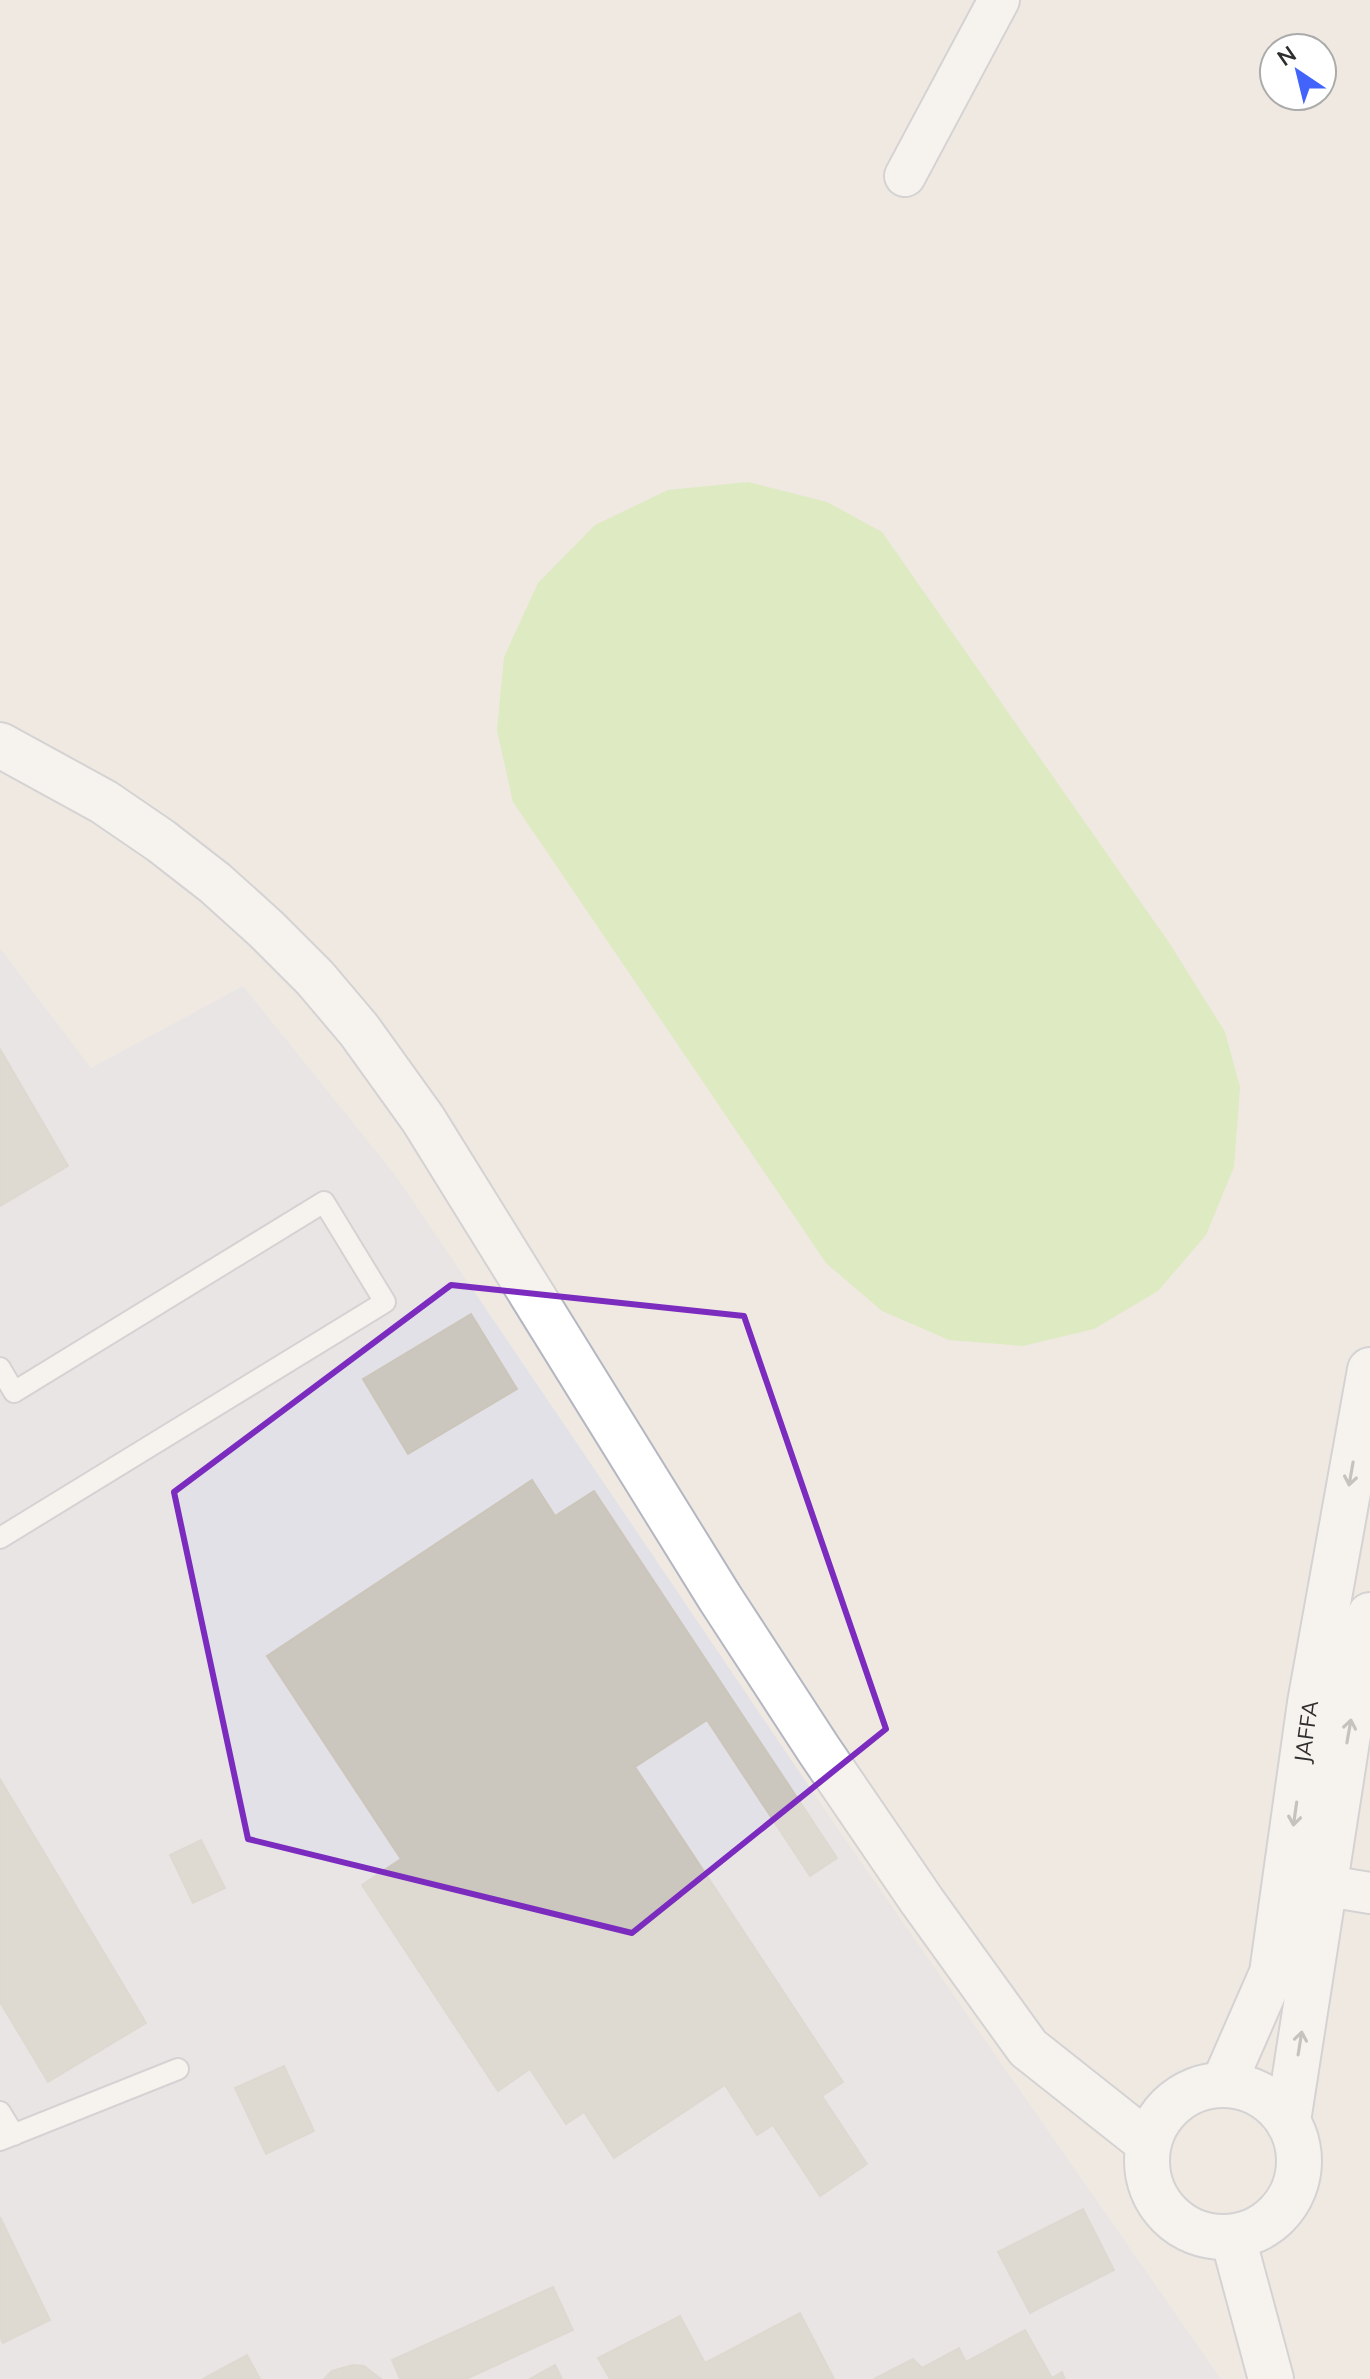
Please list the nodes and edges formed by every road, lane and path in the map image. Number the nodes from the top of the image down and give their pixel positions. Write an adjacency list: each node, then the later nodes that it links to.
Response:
1 (999, 0): 2 (street)
2 (905, 176)
3 (0, 745): 15 (street)
4 (0, 1368): 6 (lane)
5 (1370, 1370): 8 (street, JAFFA, one-way to 8)
6 (0, 1538)
7 (1370, 1615): 8 (street, JAFFA, one-way to 7)
8 (1305, 1883): 9 (street); 11 (street, JAFFA); 13 (street, JAFFA, one-way to 8)
9 (1370, 1893)
10 (178, 2069): 14 (lane)
11 (1223, 2085): 13 (street); 15 (street)
12 (0, 2112): 14 (lane)
13 (1288, 2121): 16 (street)
14 (7, 2137)
15 (1148, 2143): 16 (street)
16 (1233, 2238): 17 (street)
17 (1271, 2379)

